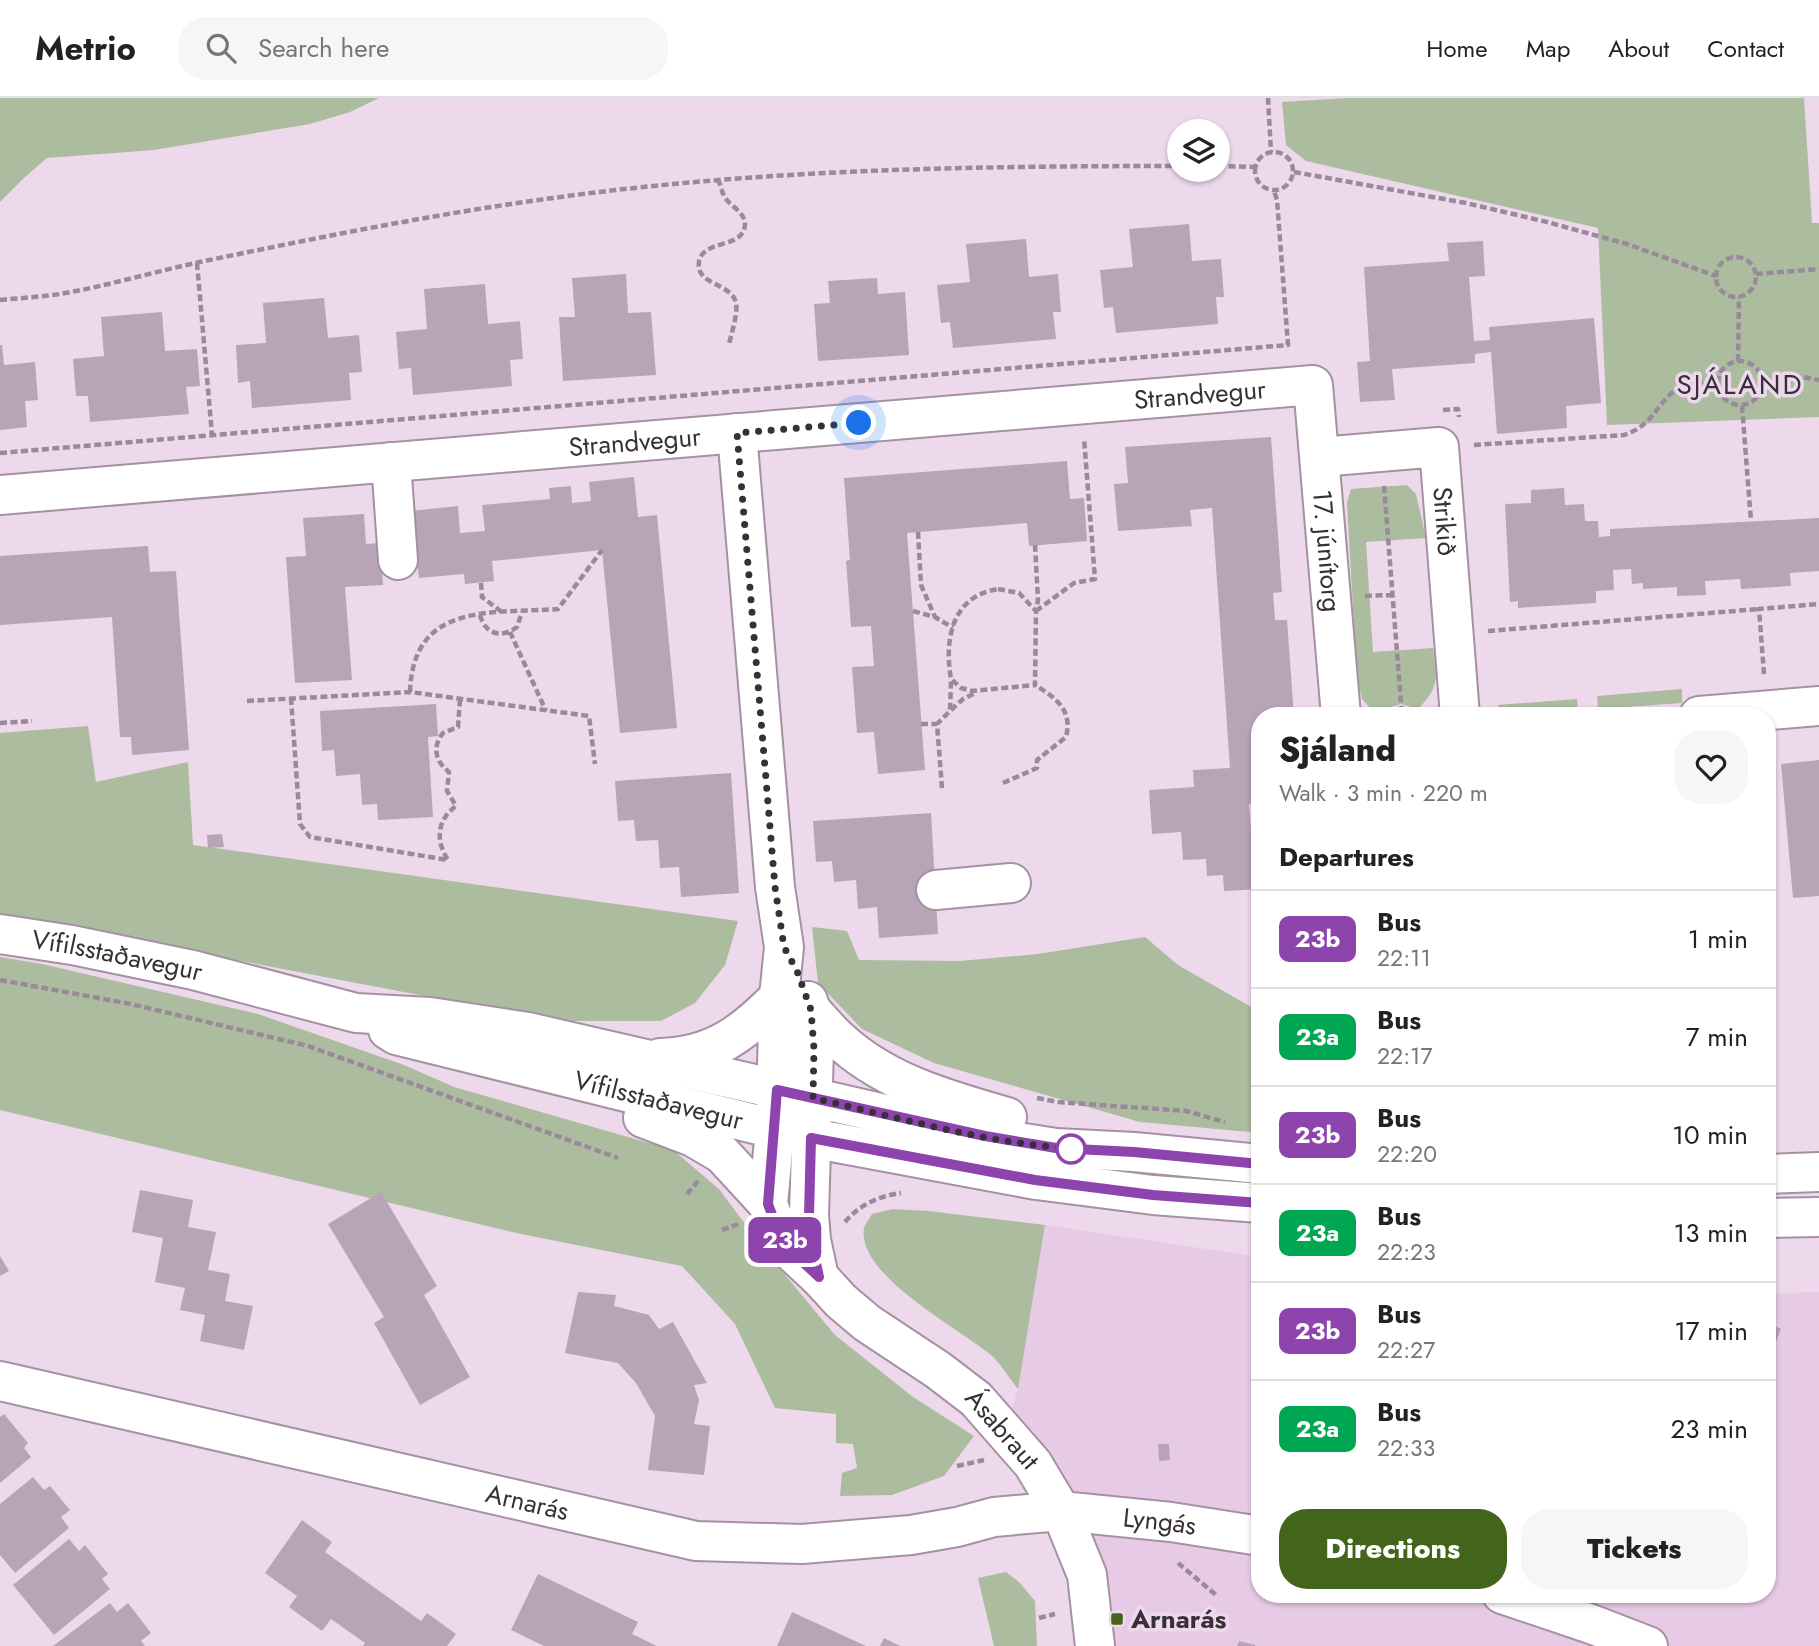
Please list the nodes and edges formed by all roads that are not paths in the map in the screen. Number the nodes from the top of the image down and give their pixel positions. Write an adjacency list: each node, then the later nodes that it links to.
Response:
1 (1313, 385): 2 (street, Strandvegur); 3 (street, 17. júnítorg)
2 (737, 433): 4 (street, Strandvegur); 14 (street)
3 (1320, 457): 8 (street, 17. júnítorg); 9 (street, Strikið)
4 (391, 462): 5 (street, Strandvegur); 6 (street)
5 (0, 495)
6 (398, 559)
7 (1819, 706): 10 (street)
8 (1340, 707)
9 (1459, 707)
10 (1776, 709)
11 (1011, 883): 12 (street)
12 (936, 890)
13 (0, 934): 15 (street, Vífilsstaðavegur)
14 (795, 1003): 16 (street); 18 (street, Ásabraut); 20 (street)
15 (356, 1013): 16 (street, Vífilsstaðavegur); 17 (street, Vífilsstaðavegur)
16 (639, 1059): 18 (street, Vífilsstaðavegur)
17 (555, 1074): 19 (street, Vífilsstaðavegur); 25 (street)
18 (795, 1094): 19 (street, Ásabraut); 20 (street, Vífilsstaðavegur)
19 (793, 1134): 24 (street, Vífilsstaðavegur); 25 (street, Ásabraut); 28 (street, Ásabraut)
20 (1134, 1152): 21 (street, Vífilsstaðavegur)
21 (1251, 1163)
22 (1819, 1172): 23 (street)
23 (1776, 1174)
24 (1251, 1202)
25 (768, 1204): 28 (street, Ásabraut)
26 (1819, 1217): 27 (street)
27 (1776, 1218)
28 (819, 1277): 30 (street, Ásabraut)
29 (0, 1381): 30 (street, Arnarás)
30 (1061, 1511): 31 (street, Lyngás); 34 (street, Ásabraut)
31 (1251, 1535)
32 (1557, 1603): 33 (street)
33 (1593, 1609): 35 (street)
34 (1095, 1646)
35 (1648, 1646)

